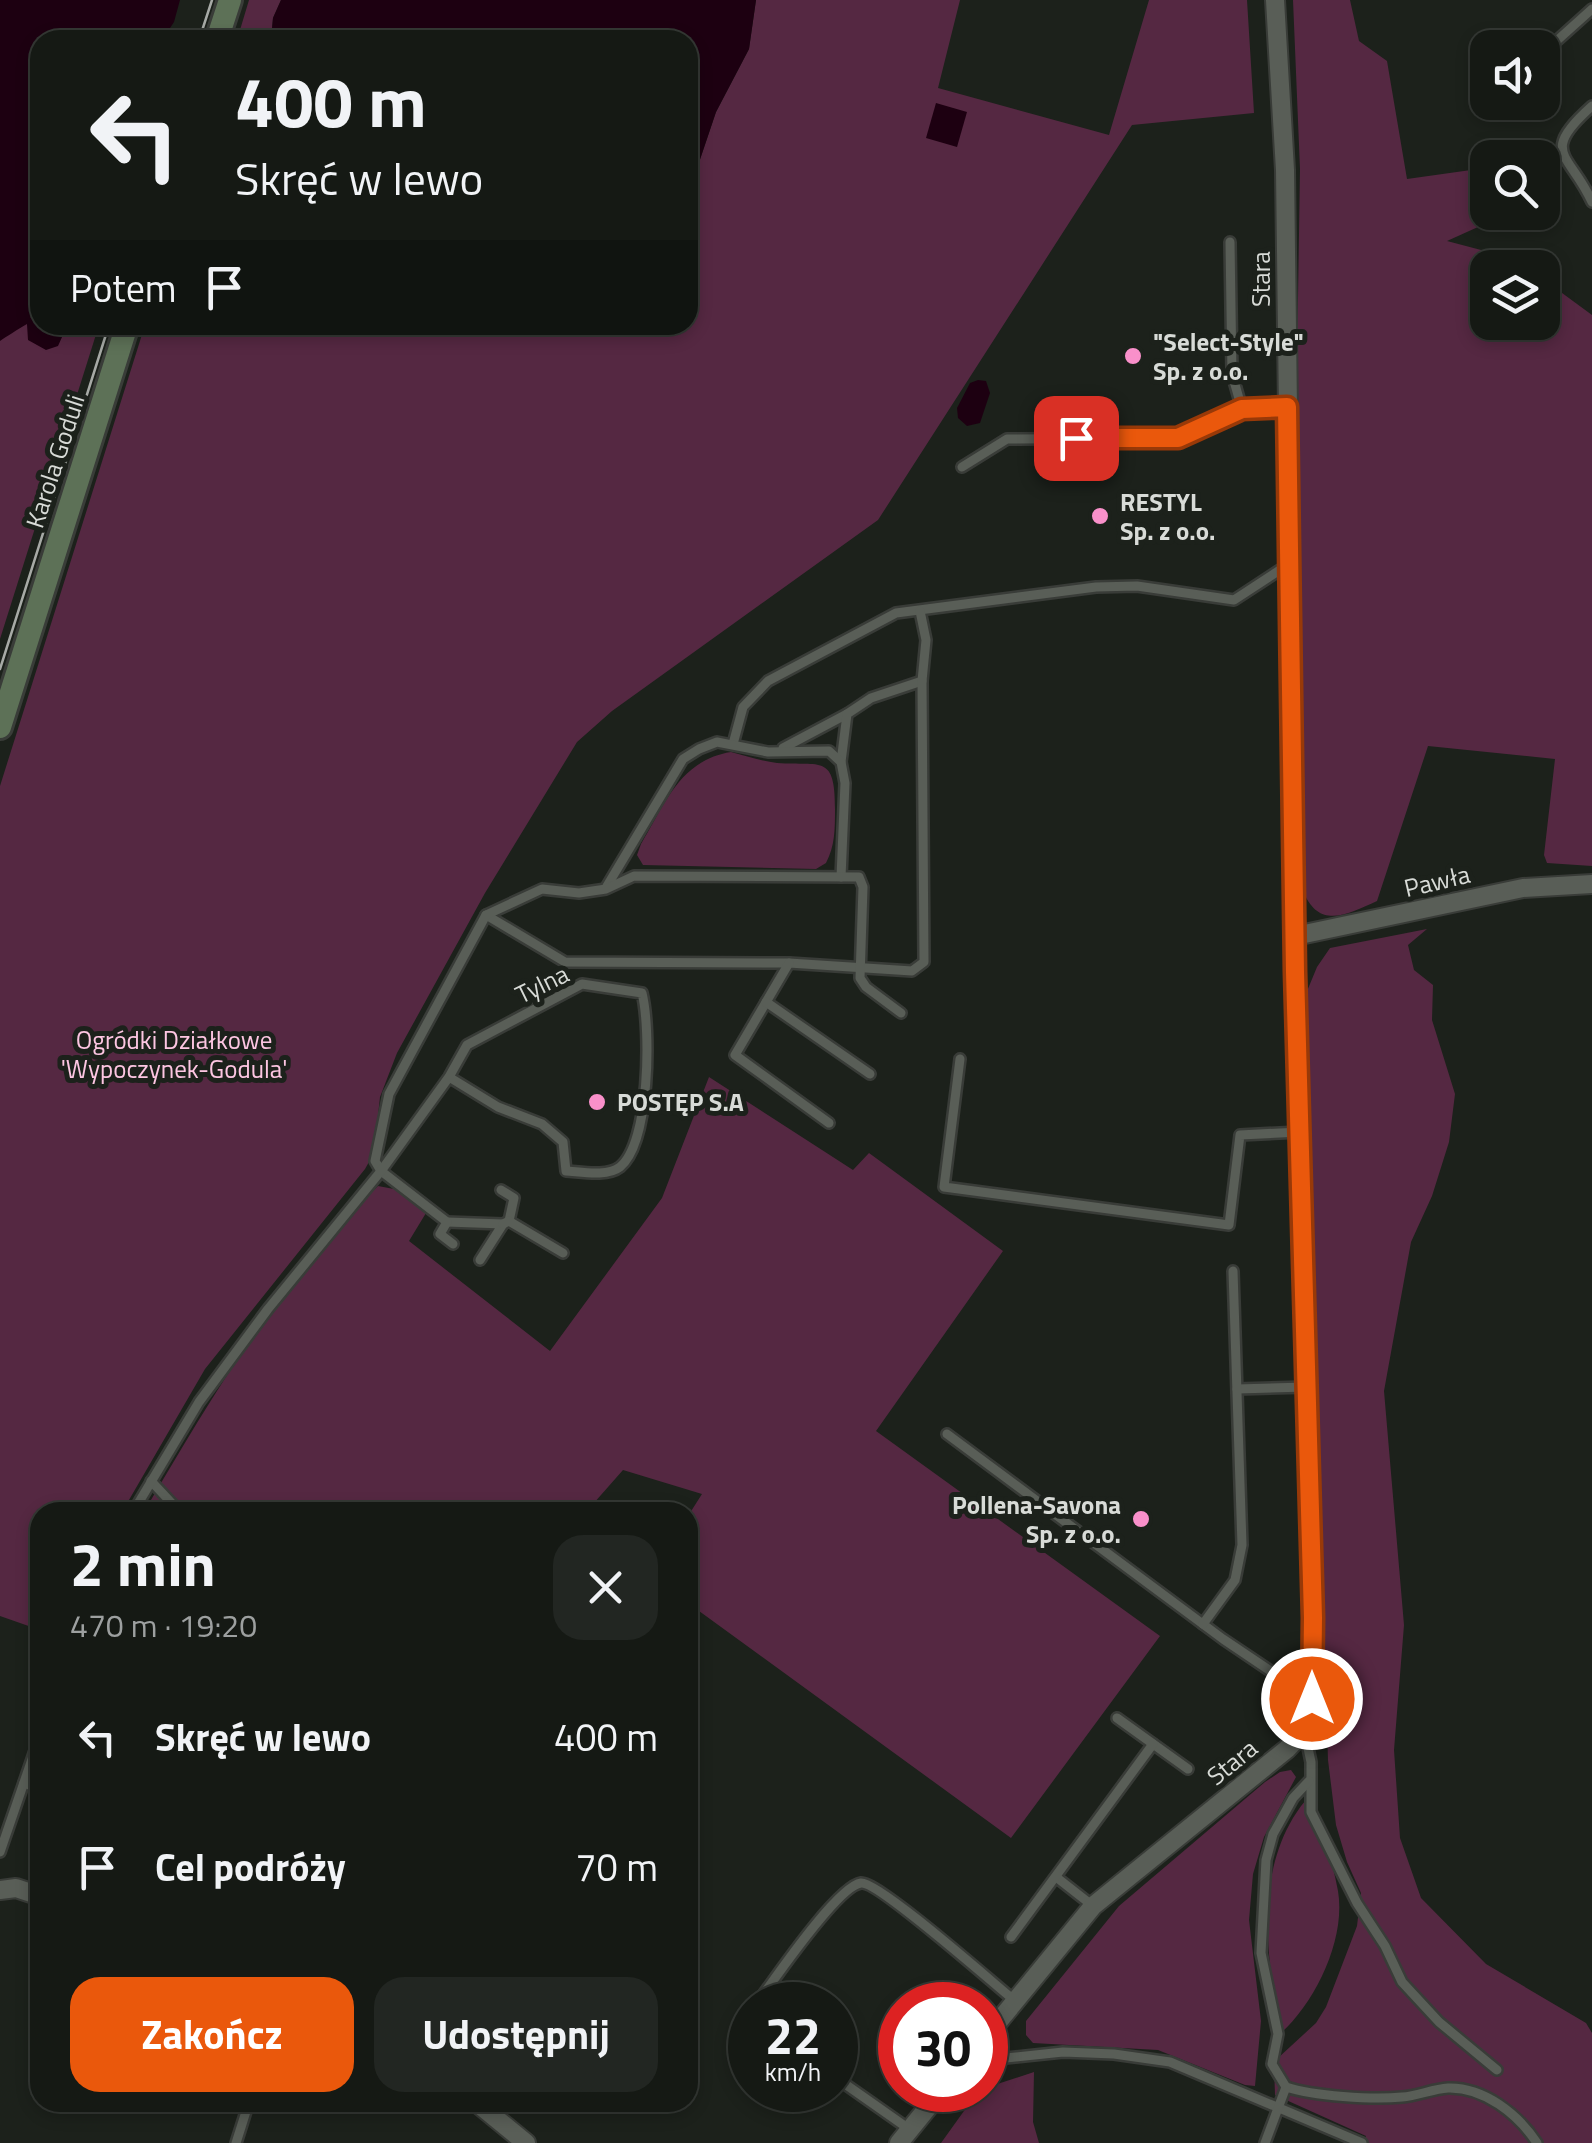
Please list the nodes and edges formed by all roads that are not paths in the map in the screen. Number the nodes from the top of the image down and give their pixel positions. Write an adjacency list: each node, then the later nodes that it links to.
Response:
1 (230, 0): 4 (main road)
2 (1276, 0): 10 (street, Stara)
3 (1592, 9): 5 (lane)
4 (220, 30)
5 (1560, 38)
6 (1592, 106): 7 (lane)
7 (1592, 202)
8 (1230, 242): 11 (lane)
9 (124, 335): 17 (main road, Karola Goduli)
10 (1287, 407): 11 (lane); 13 (street, Stara)
11 (1242, 409): 12 (lane)
12 (962, 467)
13 (1289, 564): 14 (lane); 25 (street, Stara)
14 (920, 611): 15 (lane); 18 (lane)
15 (922, 681): 16 (lane); 27 (lane)
16 (847, 714): 19 (lane); 20 (lane)
17 (0, 727)
18 (733, 744): 19 (lane); 23 (lane)
19 (776, 752): 20 (lane)
20 (841, 762): 21 (lane)
21 (842, 877): 23 (lane); 27 (lane)
22 (1592, 884): 25 (street, Pawła)
23 (606, 888): 24 (lane)
24 (486, 915): 26 (lane); 35 (lane)
25 (1295, 936): 34 (street, Stara)
26 (788, 963): 27 (lane); 28 (lane)
27 (859, 968): 29 (lane)
28 (766, 1002): 31 (lane); 33 (lane)
29 (901, 1013)
30 (960, 1059): 34 (lane)
31 (870, 1074)
32 (449, 1077): 32 (lane, Tylna); 35 (lane, Tylna)
33 (829, 1123)
34 (1299, 1132): 43 (street, Stara)
35 (381, 1171): 37 (lane); 46 (lane, Tylna)
36 (501, 1190): 38 (lane)
37 (448, 1222): 38 (lane); 39 (lane)
38 (506, 1222): 40 (lane); 41 (lane)
39 (453, 1244)
40 (563, 1253)
41 (480, 1260)
42 (1233, 1271): 44 (lane)
43 (1306, 1387): 44 (lane); 50 (street, Stara)
44 (1237, 1389): 49 (lane)
45 (948, 1434): 49 (lane)
46 (151, 1481): 47 (lane, Tylna); 48 (lane)
47 (138, 1502)
48 (171, 1502)
49 (1203, 1624): 50 (lane)
50 (1312, 1699): 52 (street, Stara)
51 (1117, 1718): 53 (lane)
52 (1304, 1731): 56 (lane); 63 (street, Stara)
53 (1154, 1744): 55 (lane); 60 (lane)
54 (30, 1765): 57 (lane)
55 (1188, 1769)
56 (1309, 1781): 69 (lane); 70 (lane)
57 (24, 1783): 58 (lane); 59 (lane)
58 (30, 1785)
59 (0, 1852)
60 (1056, 1876): 63 (lane); 64 (lane)
61 (0, 1890): 62 (street)
62 (30, 1893)
63 (1093, 1906): 66 (street, Stara)
64 (1012, 1938)
65 (773, 1982): 66 (lane)
66 (1014, 2000): 67 (street, Stara)
67 (1008, 2008)
68 (1008, 2058): 72 (lane)
69 (1497, 2070)
70 (1286, 2087): 72 (lane); 81 (lane)
71 (858, 2097): 76 (lane)
72 (1278, 2107): 79 (lane); 80 (lane)
73 (246, 2112): 77 (lane)
74 (488, 2112): 78 (street)
75 (924, 2112): 76 (street)
76 (904, 2136)
77 (236, 2143)
78 (526, 2143)
79 (1265, 2143)
80 (1362, 2143)
81 (1537, 2143)

